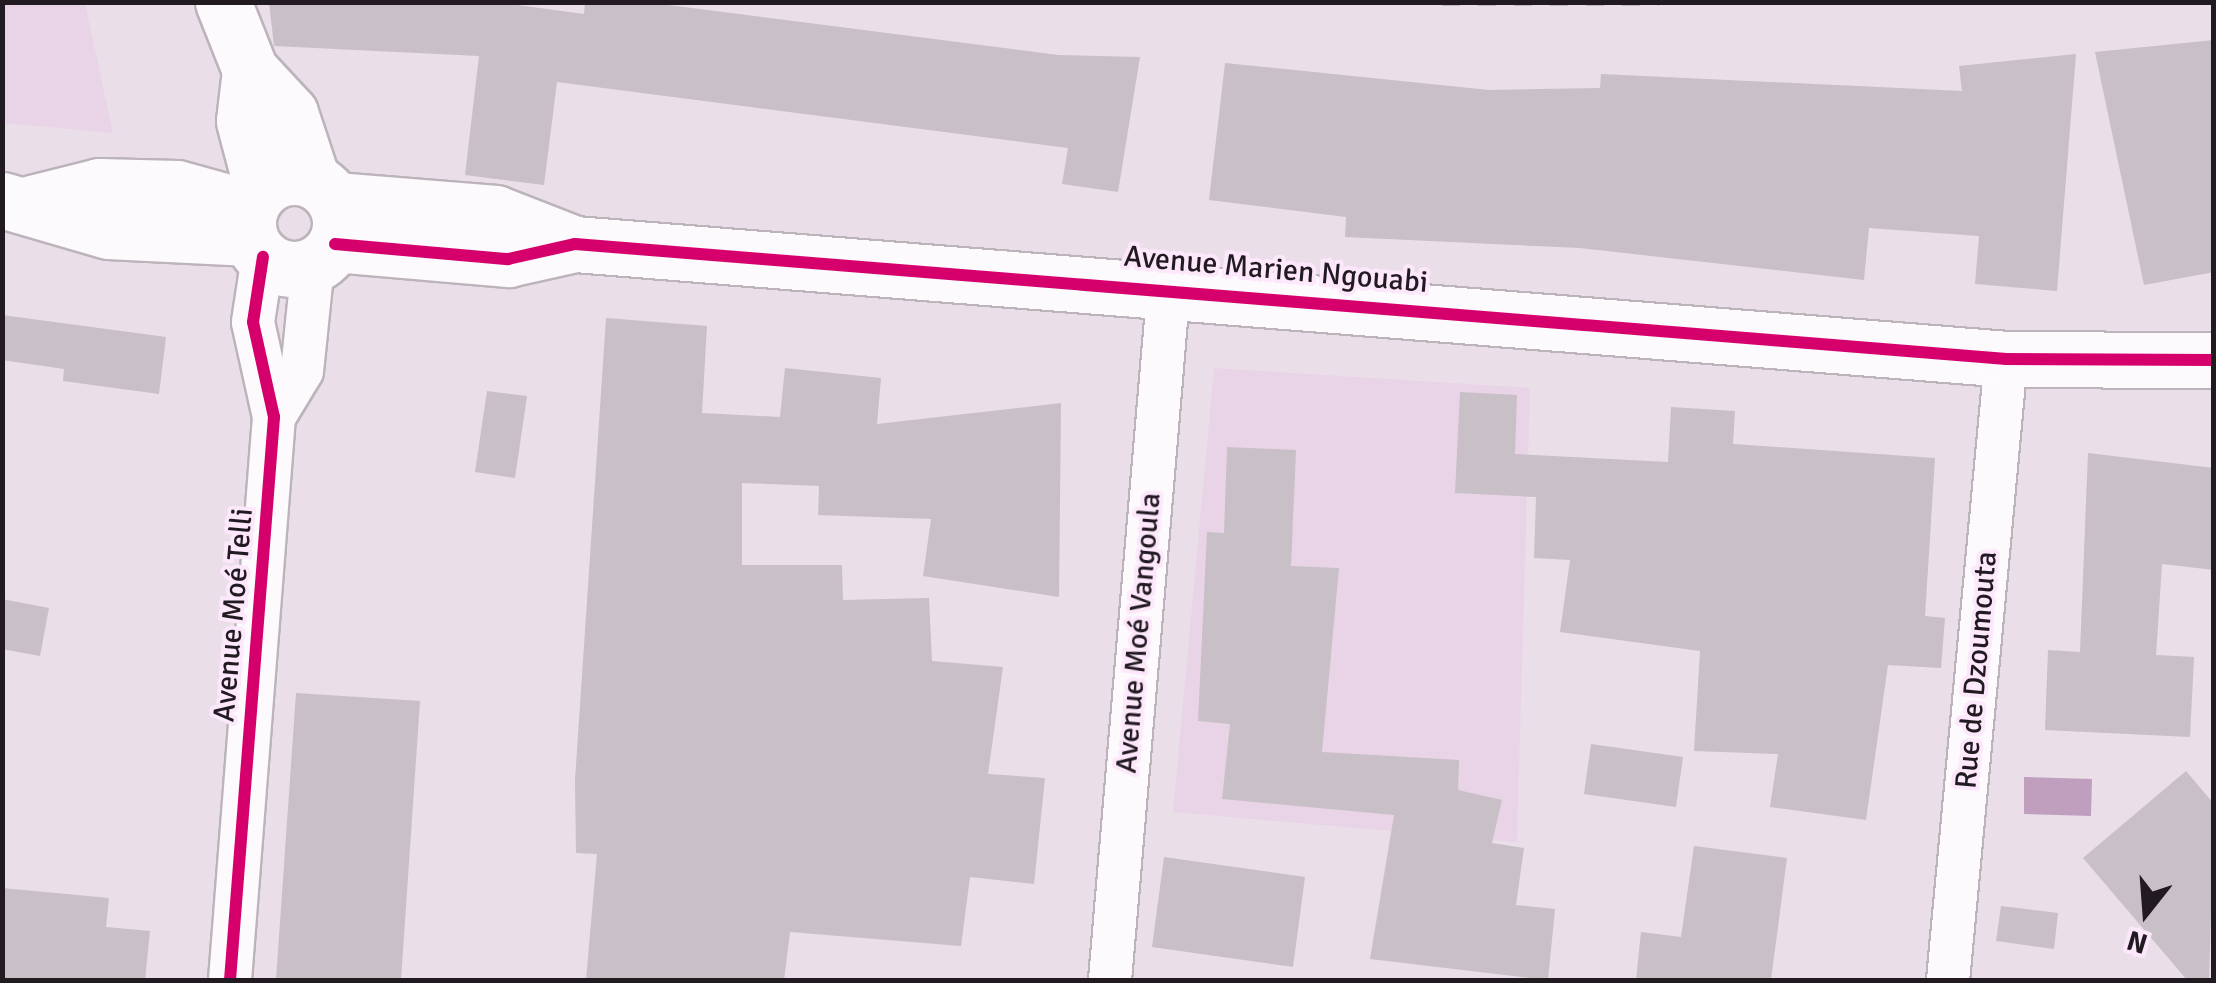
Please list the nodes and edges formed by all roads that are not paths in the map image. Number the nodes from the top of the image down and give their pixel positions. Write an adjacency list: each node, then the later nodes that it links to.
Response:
1 (223, 2): 3 (main road)
2 (17, 201): 3 (main road, Avenue Marien Ngouabi)
3 (290, 222): 4 (main road, Avenue Marien Ngouabi); 7 (street, Avenue Moé Telli); 7 (street, Avenue Moé Telli)
4 (1170, 285): 5 (main road, Avenue Marien Ngouabi); 9 (street, Avenue Moé Vangoula)
5 (2006, 359): 6 (main road, Avenue Marien Ngouabi); 10 (street, Rue de Dzoumouta)
6 (2214, 360)
7 (274, 417): 8 (street, Avenue Moé Telli)
8 (230, 980)
9 (1110, 980)
10 (1948, 980)

